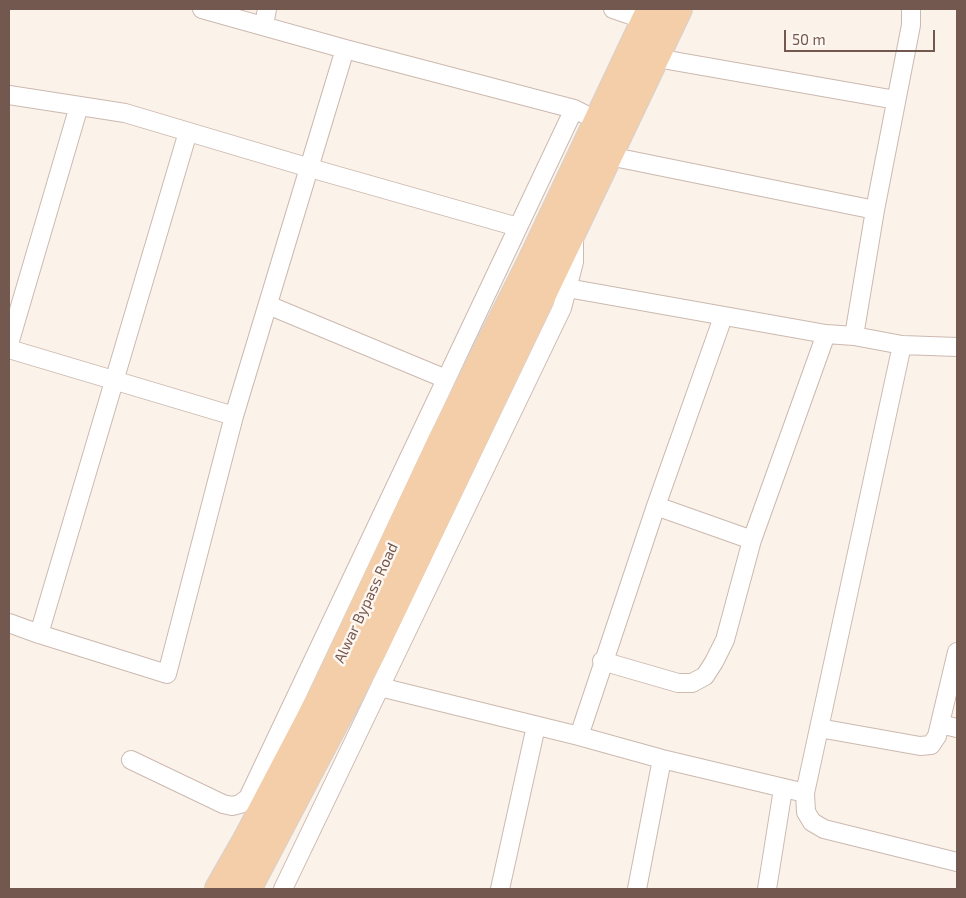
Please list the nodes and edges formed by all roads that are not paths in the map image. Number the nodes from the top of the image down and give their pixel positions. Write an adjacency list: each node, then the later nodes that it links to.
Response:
1 (202, 9): 6 (street)
2 (614, 9): 5 (street)
3 (678, 9): 8 (main road)
4 (911, 9): 10 (street)
5 (648, 15): 8 (main road)
6 (265, 17): 7 (street)
7 (345, 49): 12 (street); 16 (street)
8 (642, 56): 10 (street); 13 (main road); 15 (main road)
9 (9, 95): 11 (street)
10 (896, 100): 17 (street)
11 (79, 106): 14 (street); 27 (street)
12 (574, 109): 13 (street); 18 (street)
13 (598, 120): 23 (main road)
14 (188, 132): 16 (street); 31 (street)
15 (609, 156): 17 (street); 19 (main road)
16 (310, 168): 18 (street); 21 (street)
17 (875, 210): 25 (street)
18 (518, 227): 30 (street)
19 (574, 229): 20 (street); 23 (main road)
20 (567, 288): 22 (street); 39 (street)
21 (268, 305): 30 (street); 32 (street)
22 (723, 317): 24 (street); 33 (street)
23 (516, 322): 50 (main road, Alwar Bypass Road); 51 (main road)
24 (826, 334): 25 (street); 34 (street)
25 (854, 336): 28 (street)
26 (956, 343): 28 (street)
27 (9, 344)
28 (902, 345): 42 (street)
29 (9, 348): 31 (street)
30 (446, 380): 46 (street)
31 (114, 382): 32 (street); 36 (street)
32 (234, 416): 36 (street)
33 (656, 506): 34 (street); 38 (street)
34 (752, 540): 38 (street)
35 (9, 623): 36 (street)
36 (39, 634)
37 (957, 652): 40 (street)
38 (602, 661): 44 (street)
39 (380, 687): 41 (street); 52 (street)
40 (940, 724): 42 (street); 43 (street)
41 (536, 726): 44 (street); 53 (street)
42 (820, 728): 48 (street)
43 (957, 728)
44 (578, 736): 45 (street)
45 (662, 759): 47 (street); 54 (street)
46 (131, 760)
47 (783, 789): 48 (street); 55 (street)
48 (805, 793): 49 (street)
49 (957, 862)
50 (219, 889)
51 (247, 889)
52 (283, 889)
53 (500, 889)
54 (637, 889)
55 (767, 889)

